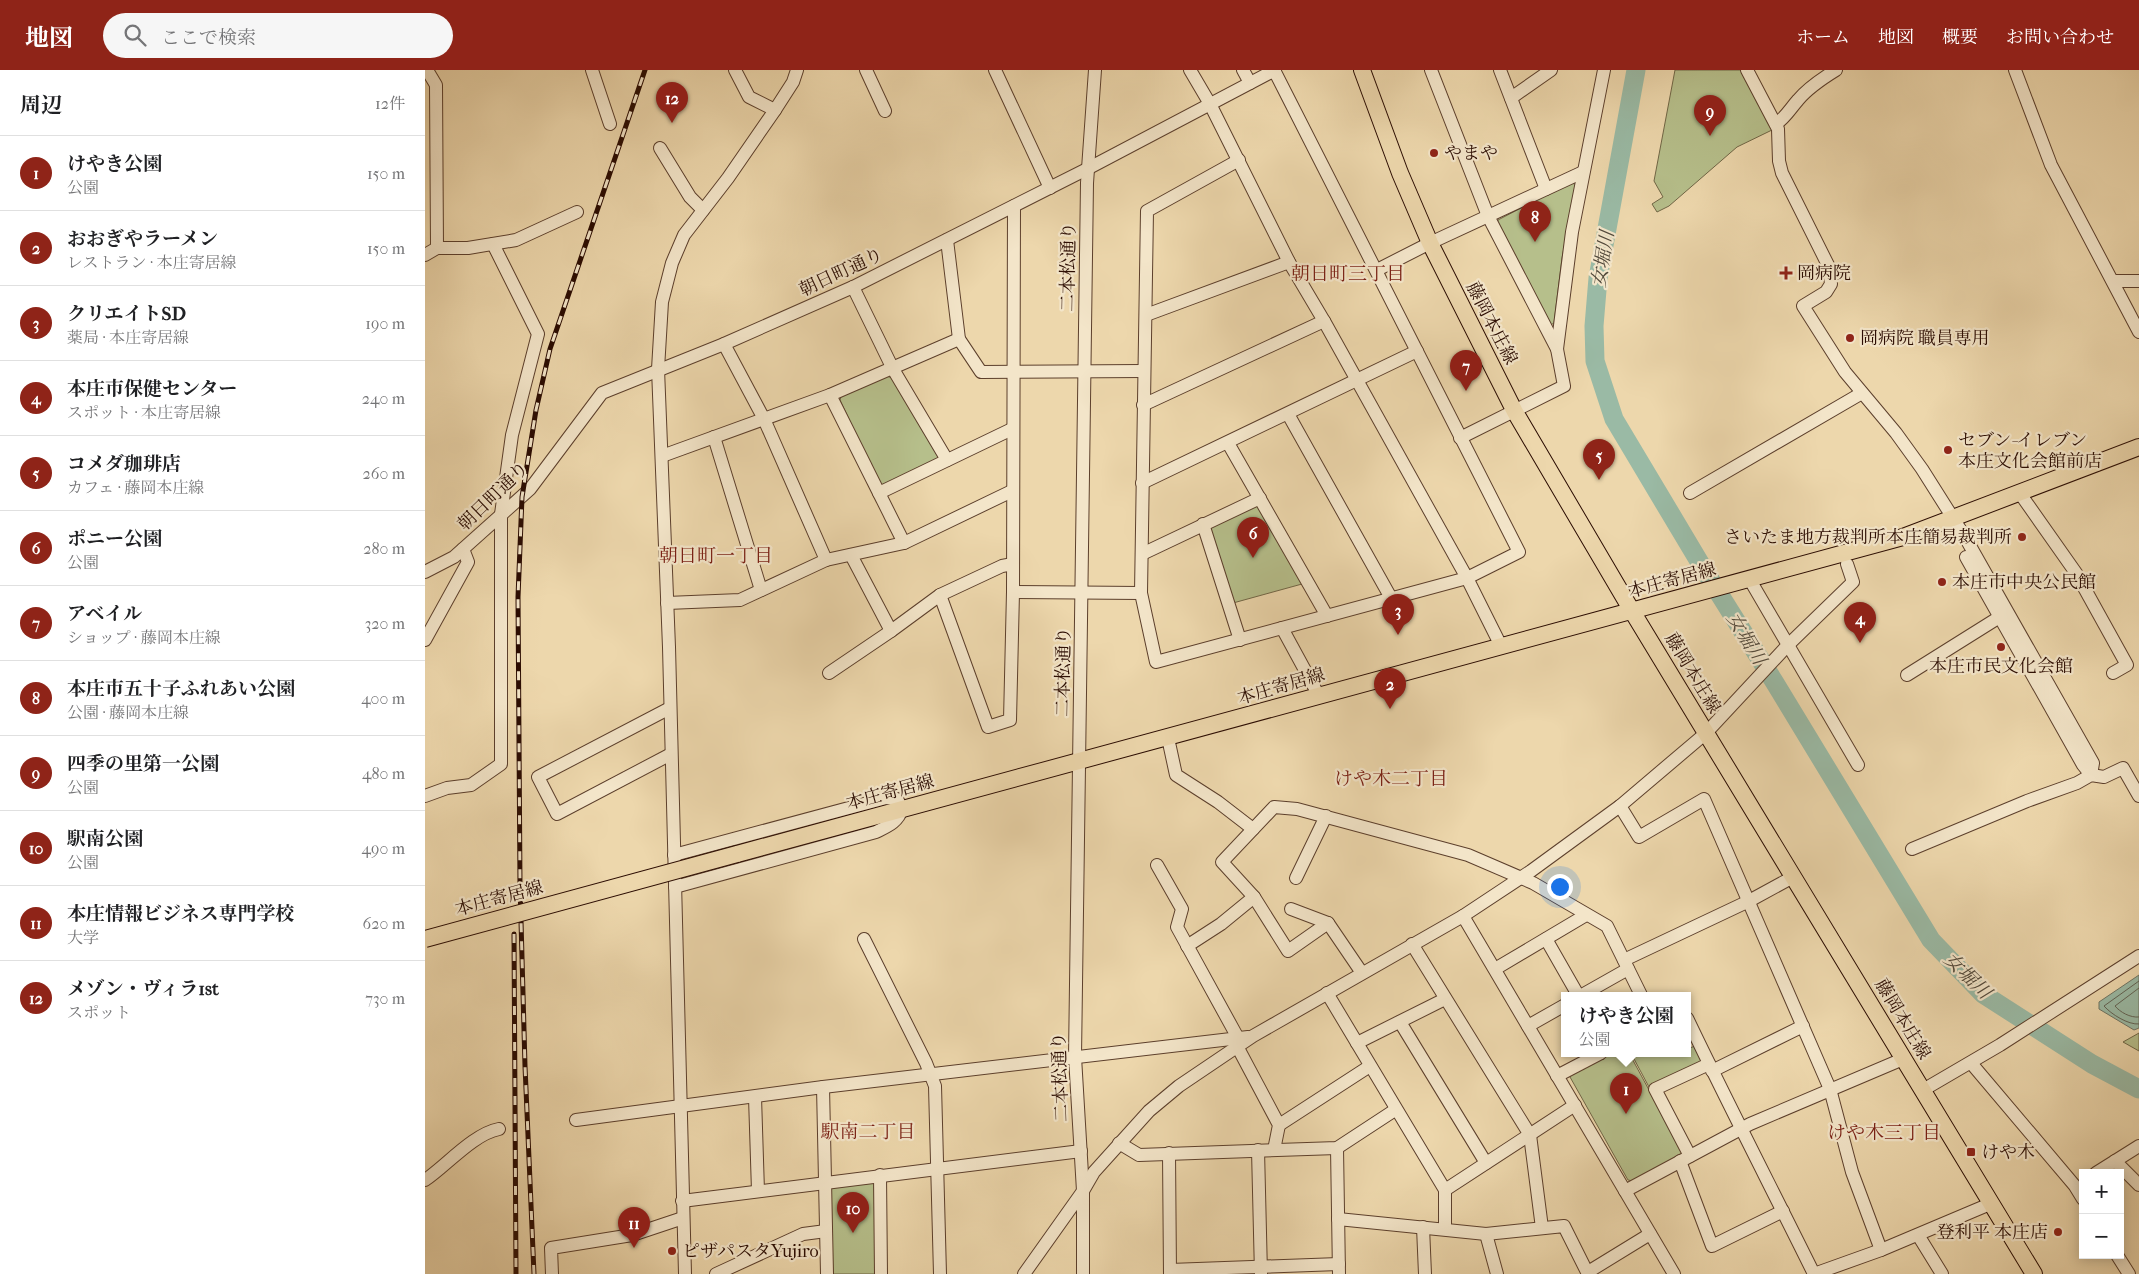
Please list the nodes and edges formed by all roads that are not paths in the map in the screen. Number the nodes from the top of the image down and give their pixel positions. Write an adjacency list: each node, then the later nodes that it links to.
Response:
1 (427, 70): 40 (street)
2 (592, 70): 25 (street)
3 (735, 70): 23 (street)
4 (797, 70): 23 (street)
5 (866, 70): 24 (street)
6 (995, 70): 31 (street)
7 (1095, 70): 29 (street, 二本松通り)
8 (1190, 70): 22 (street)
9 (1243, 70): 20 (street)
10 (1274, 70): 20 (street, 朝日町通り); 43 (street)
11 (1362, 70): 38 (main road, 藤岡本庄線)
12 (1431, 70): 36 (street)
13 (1500, 70): 21 (street)
14 (1551, 70): 21 (street)
15 (1603, 70): 30 (street)
16 (1747, 70): 26 (street)
17 (1836, 70): 19 (street)
18 (2015, 70): 44 (street)
19 (1819, 75): 26 (street)
20 (1250, 83): 22 (street, 朝日町通り)
21 (1511, 98): 32 (street)
22 (1210, 104): 28 (street); 29 (street, 朝日町通り)
23 (775, 110): 34 (street)
24 (885, 111)
25 (610, 124)
26 (1777, 126): 60 (street)
27 (661, 148): 34 (street)
28 (1239, 160): 42 (street); 47 (street)
29 (1087, 169): 31 (street, 朝日町通り); 57 (street, 二本松通り)
30 (1583, 172): 32 (street); 52 (street)
31 (1050, 188): 33 (street, 朝日町通り)
32 (1546, 189): 36 (street)
33 (1014, 206): 37 (street, 朝日町通り); 58 (street)
34 (703, 210): 54 (street)
35 (577, 212): 39 (street)
36 (1489, 216): 38 (street); 52 (street)
37 (947, 240): 46 (street, 朝日町通り); 50 (street)
38 (1430, 243): 43 (street); 63 (main road, 藤岡本庄線)
39 (493, 244): 40 (street); 79 (street)
40 (437, 248): 41 (street)
41 (425, 255)
42 (1289, 262): 47 (street); 48 (street)
43 (1377, 270): 53 (street)
44 (2113, 281): 45 (street); 49 (street)
45 (2139, 281)
46 (853, 287): 51 (street, 朝日町通り); 55 (street)
47 (1146, 315): 56 (street)
48 (1324, 321): 59 (street); 62 (street)
49 (2139, 332)
50 (959, 339): 55 (street); 58 (street)
51 (724, 344): 54 (street, 朝日町通り); 65 (street)
52 (1557, 350): 63 (street)
53 (1417, 351): 59 (street); 68 (street)
54 (658, 369): 71 (street); 79 (street, 朝日町通り)
55 (893, 369): 61 (street); 72 (street)
56 (1144, 371): 57 (street); 62 (street)
57 (1083, 372): 58 (street); 93 (street, 二本松通り)
58 (1012, 373): 66 (street)
59 (1357, 382): 64 (street); 90 (street)
60 (1862, 393): 77 (street); 80 (street)
61 (831, 395): 65 (street); 76 (street)
62 (1143, 406): 73 (street)
63 (1515, 412): 68 (street); 99 (main road, 藤岡本庄線)
64 (1288, 414): 69 (street); 97 (street)
65 (764, 420): 67 (street); 86 (street)
66 (1012, 430): 72 (street); 74 (street)
67 (714, 437): 71 (street); 92 (street)
68 (1460, 438): 90 (street)
69 (1228, 443): 73 (street); 78 (street)
70 (2139, 447): 75 (main road, 本庄寄居線)
71 (662, 456): 98 (street)
72 (947, 460): 76 (street)
73 (1142, 483): 84 (street)
74 (1012, 491): 82 (street); 87 (street)
75 (2019, 492): 80 (main road, 本庄寄居線); 109 (street)
76 (879, 493): 82 (street)
77 (1690, 493)
78 (1260, 498): 81 (street); 101 (street)
79 (501, 514): 83 (street, 朝日町通り); 119 (street)
80 (1952, 520): 91 (main road, 本庄寄居線); 100 (street)
81 (1203, 524): 84 (street); 105 (street)
82 (904, 543): 85 (street)
83 (463, 549): 89 (street, 朝日町通り); 104 (street)
84 (1142, 554): 95 (street)
85 (851, 555): 86 (street); 103 (street)
86 (826, 560): 92 (street)
87 (1013, 564): 94 (street); 96 (street)
88 (1847, 564): 107 (street)
89 (426, 569)
90 (1467, 578): 97 (street); 106 (street)
91 (1749, 580): 99 (main road, 本庄寄居線); 107 (street)
92 (761, 590): 98 (street)
93 (1082, 591): 94 (street); 95 (street); 116 (street, 二本松通り)
94 (1013, 592): 96 (street)
95 (1141, 593): 105 (street)
96 (940, 595): 103 (street)
97 (1391, 598): 101 (street)
98 (667, 603): 112 (street)
99 (1632, 611): 106 (main road, 本庄寄居線); 113 (main road, 藤岡本庄線)
100 (2004, 614): 110 (street); 118 (street)
101 (1327, 616): 102 (street)
102 (1282, 628): 105 (street); 111 (street)
103 (891, 631): 108 (street)
104 (425, 640)
105 (1240, 640)
106 (1501, 646): 111 (main road, 本庄寄居線)
107 (1785, 648): 113 (street); 117 (street)
108 (829, 673)
109 (2113, 673)
110 (1907, 675)
111 (1319, 696): 114 (main road, 本庄寄居線)
112 (670, 708): 115 (street); 115 (street)
113 (1706, 733): 121 (street); 128 (main road, 藤岡本庄線)
114 (1168, 738): 116 (main road, 本庄寄居線); 124 (street)
115 (671, 754): 126 (street)
116 (1079, 762): 122 (main road, 本庄寄居線); 159 (street, 二本松通り)
117 (1858, 765)
118 (2091, 775): 120 (street); 125 (street)
119 (425, 796)
120 (2139, 796)
121 (1620, 806): 130 (street); 133 (street)
122 (902, 809): 126 (street); 131 (street); 138 (main road, 本庄寄居線, bridge)
123 (1326, 816): 124 (street); 129 (street); 130 (street)
124 (1253, 829): 132 (street)
125 (1912, 849)
126 (674, 855): 131 (street)
127 (1157, 865): 142 (street)
128 (1793, 877): 133 (street); 161 (main road, 藤岡本庄線)
129 (1296, 878)
130 (1521, 878): 135 (street); 136 (street)
131 (675, 887): 171 (street)
132 (1254, 897): 137 (street); 142 (street)
133 (1749, 901): 144 (street); 155 (street)
134 (1291, 909): 137 (street)
135 (1586, 914): 140 (street); 144 (street)
136 (1463, 916): 141 (street); 145 (street)
137 (1328, 923): 146 (street)
138 (425, 939)
139 (864, 939): 165 (street)
140 (1546, 939): 145 (street); 147 (street)
141 (1412, 944): 146 (street); 151 (street)
142 (1187, 946): 157 (street)
143 (2139, 956): 162 (street)
144 (1626, 964): 148 (street); 149 (street)
145 (1495, 968): 154 (street)
146 (1362, 973): 150 (street)
147 (1578, 992)
148 (1584, 992)
149 (1640, 992)
150 (1327, 993): 157 (street); 158 (street)
151 (1445, 999): 153 (street); 178 (street)
152 (1561, 1007): 154 (street)
153 (1400, 1022): 158 (street); 188 (street)
154 (1528, 1026): 166 (street)
155 (1803, 1026): 164 (street); 168 (street)
156 (1691, 1027): 164 (street)
157 (1237, 1042): 159 (street); 175 (street); 179 (street)
158 (1357, 1043): 163 (street)
159 (1075, 1057): 165 (street); 184 (street, 二本松通り)
160 (1593, 1057): 166 (street)
161 (1903, 1059): 168 (street); 169 (main road, 藤岡本庄線)
162 (1971, 1063): 169 (street); 194 (street)
163 (1370, 1066): 173 (street); 175 (street)
164 (1710, 1068): 176 (street); 186 (street)
165 (931, 1076): 167 (street); 189 (street)
166 (1557, 1076): 172 (street)
167 (823, 1087): 170 (street); 193 (street)
168 (1830, 1089): 176 (street); 212 (street)
169 (1923, 1090): 201 (main road, 藤岡本庄線)
170 (755, 1097): 171 (street); 197 (street)
171 (681, 1105): 174 (street); 200 (street)
172 (1575, 1105): 178 (street); 199 (street)
173 (1395, 1110): 181 (street); 196 (street)
174 (576, 1120)
175 (1279, 1125): 183 (street)
176 (1742, 1128): 186 (street); 202 (street)
177 (499, 1129): 192 (street)
178 (1530, 1135): 188 (street); 206 (street)
179 (1119, 1143): 185 (street); 198 (street)
180 (2139, 1146): 187 (street)
181 (1337, 1148): 183 (street); 204 (street)
182 (1258, 1150): 183 (street); 185 (street); 215 (street)
183 (1274, 1150)
184 (1081, 1151): 189 (street); 198 (street, 二本松通り)
185 (1169, 1153): 216 (street)
186 (1685, 1159): 199 (street); 202 (street)
187 (2115, 1161): 190 (street); 195 (street)
188 (1486, 1163): 196 (street)
189 (937, 1168): 191 (street); 223 (street)
190 (2102, 1169)
191 (880, 1176): 193 (street); 222 (street)
192 (425, 1180)
193 (825, 1184): 197 (street); 208 (street)
194 (2079, 1184)
195 (2139, 1185)
196 (1445, 1190): 207 (street)
197 (758, 1191): 200 (street)
198 (1083, 1191): 224 (street); 225 (street, 二本松通り)
199 (1625, 1191): 210 (street)
200 (682, 1201): 203 (street)
201 (1990, 1204): 211 (street); 230 (main road, 藤岡本庄線)
202 (1783, 1210): 212 (street)
203 (683, 1218): 218 (street); 219 (street)
204 (1338, 1219): 205 (street); 214 (street)
205 (1423, 1227): 207 (street); 226 (street)
206 (1542, 1228): 209 (street); 217 (street)
207 (1445, 1229): 209 (street)
208 (826, 1231): 220 (street); 221 (street)
209 (1485, 1234): 227 (street)
210 (1650, 1234): 217 (street); 228 (street)
211 (1918, 1235): 212 (street); 229 (street)
212 (1881, 1250)
213 (2120, 1259): 231 (street)
214 (1339, 1269): 215 (street)
215 (1261, 1270): 216 (street)
216 (1170, 1272)
217 (1588, 1273)
218 (552, 1274)
219 (685, 1274)
220 (716, 1274)
221 (827, 1274)
222 (881, 1274)
223 (940, 1274)
224 (1024, 1274)
225 (1083, 1274)
226 (1425, 1274)
227 (1497, 1274)
228 (1674, 1274)
229 (1943, 1274)
230 (2033, 1274)
231 (2129, 1274)

